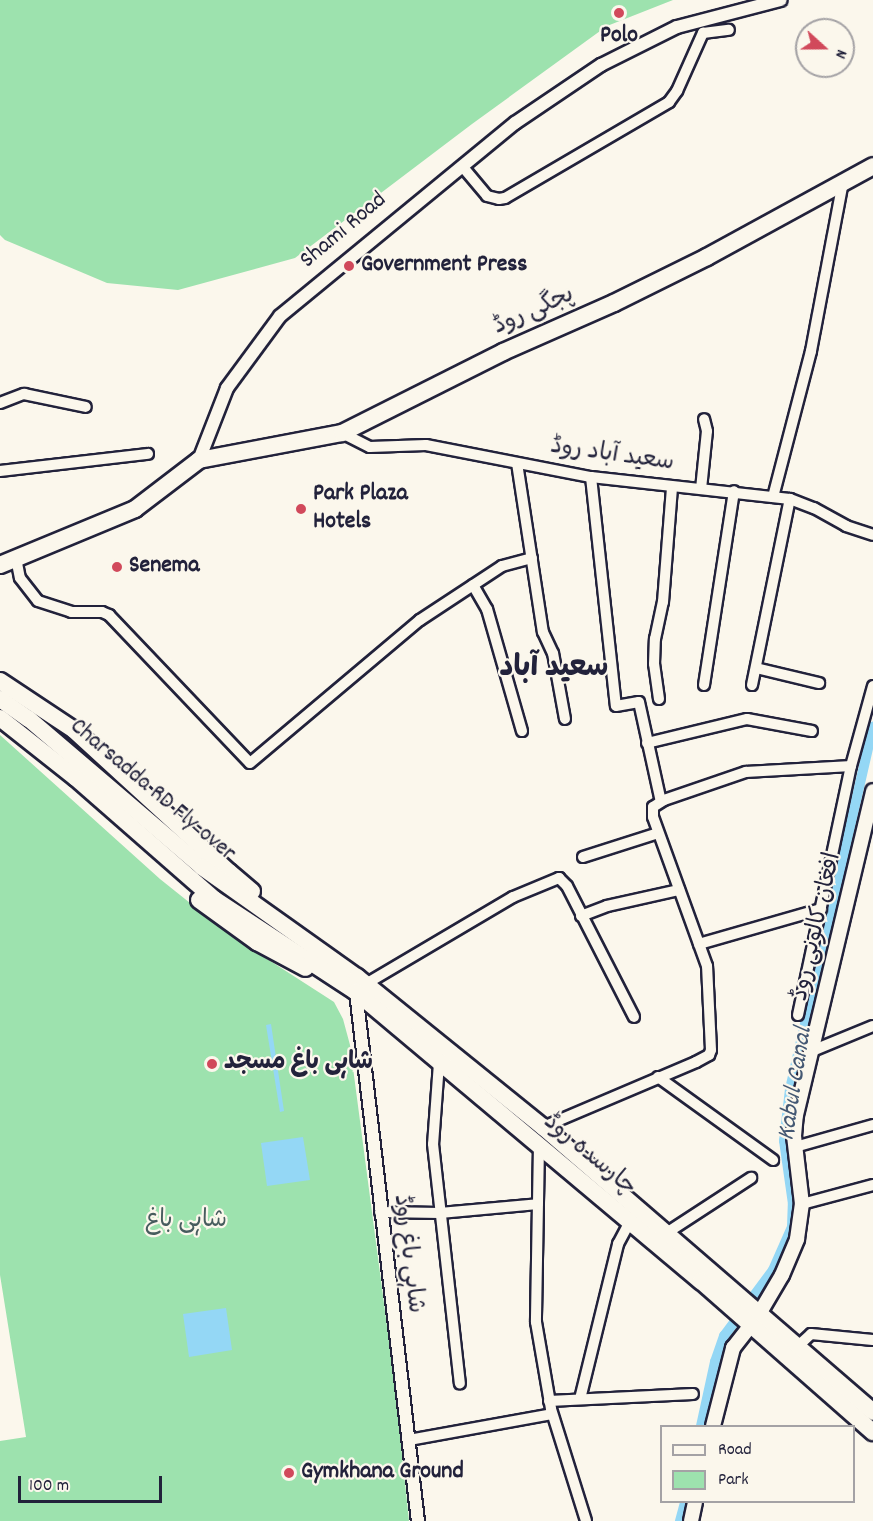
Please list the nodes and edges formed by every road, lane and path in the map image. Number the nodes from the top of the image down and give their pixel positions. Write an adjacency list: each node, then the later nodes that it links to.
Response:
1 (781, 0): 3 (street, Shami Road)
2 (729, 30): 3 (street)
3 (462, 166): 11 (street, Shami Road)
4 (873, 166): 5 (main road, پجگی روڈ)
5 (843, 182): 9 (main road, پجگی روڈ); 18 (street)
6 (0, 402): 7 (street)
7 (86, 407)
8 (704, 419): 16 (street)
9 (342, 434): 11 (main road, پجگی روڈ); 12 (street, سعید آباد روڈ)
10 (148, 454): 13 (street)
11 (199, 460): 21 (main road)
12 (518, 463): 14 (street, سعید آباد روڈ); 22 (street)
13 (0, 471)
14 (591, 477): 15 (street, سعید آباد روڈ); 38 (street)
15 (672, 487): 16 (street, سعید آباد روڈ); 32 (street)
16 (702, 489): 17 (street, سعید آباد روڈ)
17 (734, 491): 18 (street, سعید آباد روڈ); 28 (street)
18 (773, 497): 19 (street, سعید آباد روڈ)
19 (790, 499): 20 (street, سعید آباد روڈ); 25 (street)
20 (873, 535)
21 (16, 558): 23 (main road); 24 (street)
22 (532, 558): 24 (street); 34 (street)
23 (0, 565)
24 (473, 585): 36 (street)
25 (756, 668): 27 (street); 29 (street)
26 (0, 681): 49 (main road)
27 (819, 683)
28 (704, 685)
29 (753, 685)
30 (873, 686): 39 (street)
31 (0, 699): 47 (main road, Charsadda RD Fly-over)
32 (659, 699)
33 (0, 718): 47 (main road, Charsadda RD Fly-over)
34 (565, 719)
35 (0, 727): 49 (main road)
36 (522, 731)
37 (812, 731): 38 (street)
38 (647, 743): 41 (street)
39 (851, 766): 41 (street); 45 (street)
40 (873, 791): 54 (main road, افغان کالونی روڈ)
41 (661, 802): 42 (street)
42 (658, 833): 43 (street); 44 (street)
43 (583, 857)
44 (679, 890): 46 (street); 48 (street)
45 (821, 909): 48 (street); 51 (street)
46 (582, 916): 50 (street); 52 (street)
47 (269, 924): 49 (main road, چارسدہ روڈ)
48 (699, 944): 56 (street)
49 (328, 965): 50 (main road, چارسدہ روڈ)
50 (359, 985): 55 (main road, چارسدہ روڈ); 58 (main road, چارسدہ روڈ); 66 (street, شاہی باغ روڈ)
51 (798, 1016)
52 (634, 1017)
53 (873, 1026): 54 (street)
54 (812, 1051): 60 (main road, افغان کالونی روڈ)
55 (439, 1063): 59 (main road, چارسدہ روڈ); 67 (street)
56 (658, 1077): 58 (street); 61 (street)
57 (873, 1125): 60 (street)
58 (543, 1127): 69 (main road, چارسدہ روڈ)
59 (539, 1145): 64 (street); 68 (main road, چارسدہ روڈ)
60 (795, 1147): 65 (main road, افغان کالونی روڈ)
61 (773, 1160)
62 (751, 1178): 69 (street)
63 (873, 1185): 65 (street)
64 (538, 1204): 67 (street); 76 (street)
65 (802, 1204): 70 (main road, افغان کالونی روڈ)
66 (380, 1212): 67 (street); 81 (street, شاہی باغ روڈ)
67 (440, 1213): 73 (street)
68 (630, 1221): 70 (main road, چارسدہ روڈ); 75 (street)
69 (665, 1234): 70 (main road, چارسدہ روڈ)
70 (746, 1312): 72 (main road, چارسدہ روڈ); 79 (main road, افغان کالونی روڈ); 80 (main road, چارسدہ روڈ)
71 (873, 1340): 72 (street)
72 (797, 1347): 77 (main road, چارسدہ روڈ)
73 (460, 1383)
74 (693, 1394): 75 (street)
75 (580, 1399): 76 (street)
76 (549, 1401): 78 (street)
77 (873, 1412)
78 (552, 1414): 81 (street); 84 (street)
79 (713, 1425)
80 (873, 1432)
81 (409, 1440): 83 (street, شاہی باغ روڈ)
82 (695, 1503): 85 (main road)
83 (418, 1521)
84 (586, 1521)
85 (691, 1521)

